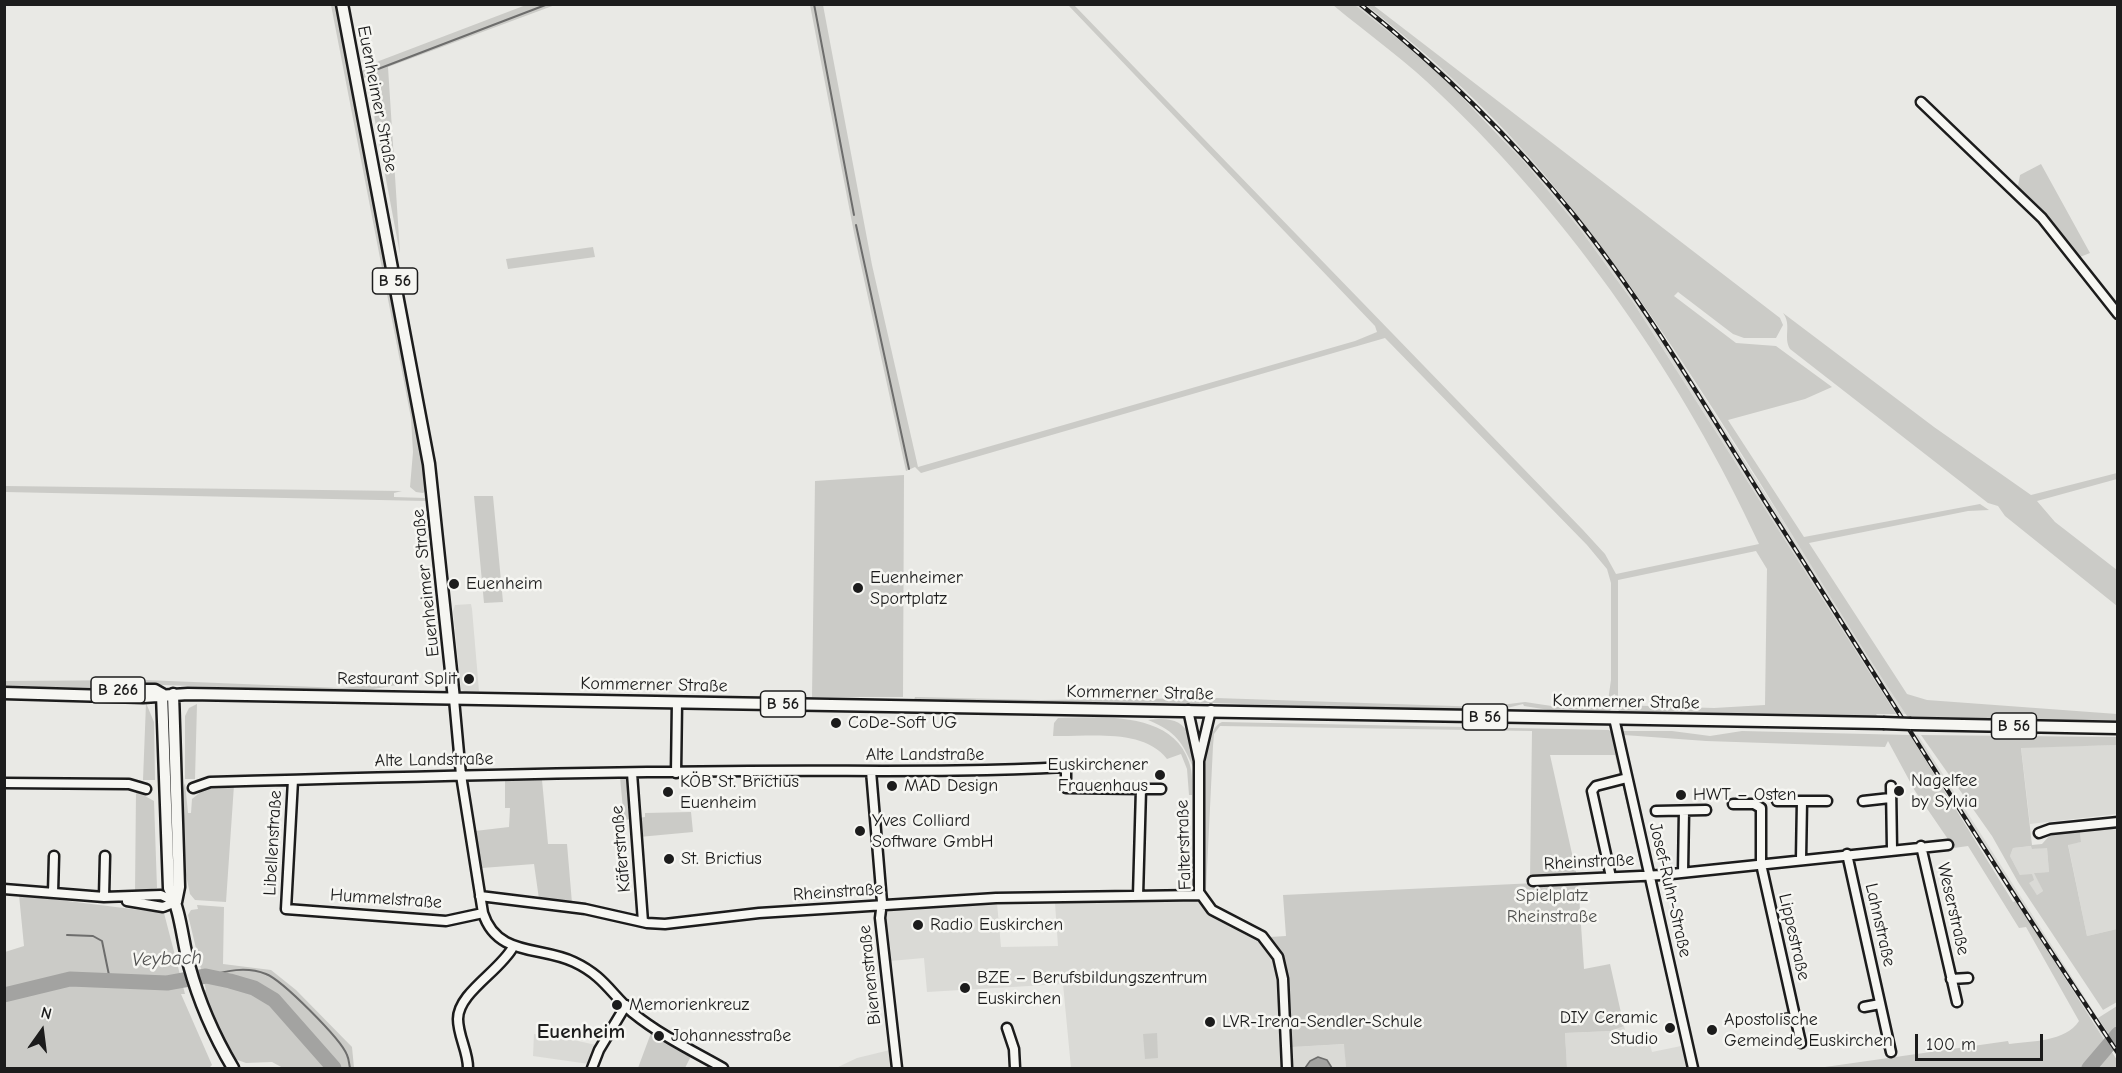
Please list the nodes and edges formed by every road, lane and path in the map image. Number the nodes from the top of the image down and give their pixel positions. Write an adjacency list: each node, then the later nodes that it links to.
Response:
1 (342, 4): 7 (main road, Euenheimer Straße / B 56)
2 (1921, 102): 3 (street)
3 (2118, 314)
4 (4, 693): 5 (main road, Kommerner Straße / B 266)
5 (168, 694): 6 (main road, Kommerner Straße / B 266); 13 (main road); 56 (main road)
6 (189, 694): 7 (main road, Kommerner Straße / B 266); 13 (main road)
7 (454, 699): 8 (main road, Kommerner Straße / B 56); 18 (street, Euenheimer Straße)
8 (677, 702): 9 (main road, Kommerner Straße / B 56); 17 (street)
9 (1188, 710): 10 (main road, Kommerner Straße / B 56); 14 (street, Falterstraße)
10 (1211, 710): 11 (main road, Kommerner Straße / B 56); 14 (street, Falterstraße)
11 (1614, 718): 12 (main road, Kommerner Straße / B 56, bridge); 19 (street, Josef-Ruhr-Straße)
12 (2118, 728)
13 (175, 735): 56 (main road)
14 (1199, 761): 52 (street, Falterstraße)
15 (871, 771): 17 (street, Alte Landstraße); 25 (street, Alte Landstraße); 57 (street, Bienenstraße)
16 (632, 773): 17 (street, Alte Landstraße); 18 (street, Alte Landstraße); 60 (street, Käferstraße)
17 (676, 773)
18 (461, 776): 20 (street, Alte Landstraße); 53 (street, Euenheimer Straße)
19 (1627, 778): 47 (street, Josef-Ruhr-Straße); 48 (street)
20 (293, 780): 23 (street, Alte Landstraße); 58 (street, Libellenstraße)
21 (4, 783): 24 (street)
22 (1891, 786): 27 (street)
23 (193, 788)
24 (146, 789)
25 (1141, 789): 26 (street); 54 (street)
26 (1161, 789)
27 (1890, 798): 31 (street); 40 (street)
28 (1777, 801): 29 (street)
29 (1802, 801): 30 (street); 44 (street)
30 (1827, 801)
31 (1863, 801)
32 (1733, 804): 45 (street)
33 (1707, 810): 35 (street)
34 (1656, 811): 35 (street)
35 (1684, 811): 46 (street)
36 (2118, 822): 37 (street)
37 (2039, 833)
38 (1948, 845): 39 (street, Rheinstraße)
39 (1921, 846): 40 (street, Rheinstraße); 63 (street, Weserstraße)
40 (1892, 849): 41 (street, Rheinstraße)
41 (1847, 854): 44 (street, Rheinstraße); 65 (street, Lahnstraße)
42 (54, 856): 51 (street)
43 (105, 856): 55 (street)
44 (1801, 859): 45 (street, Rheinstraße)
45 (1761, 864): 46 (street, Rheinstraße); 68 (street, Lippestraße)
46 (1683, 872): 47 (street, Rheinstraße)
47 (1650, 875): 48 (street, Rheinstraße); 80 (street, Josef-Ruhr-Straße)
48 (1611, 877): 49 (street, Rheinstraße)
49 (1533, 881)
50 (4, 889): 51 (street)
51 (53, 893): 55 (street)
52 (1200, 895): 54 (street, Rheinstraße); 79 (street, Falterstraße)
53 (480, 896): 59 (street, Euenheimer Straße); 60 (street, Rheinstraße)
54 (1138, 896): 57 (street, Rheinstraße)
55 (104, 897): 56 (street)
56 (176, 902): 73 (main road)
57 (881, 905): 60 (street, Rheinstraße); 77 (street, Bienenstraße)
58 (286, 909): 59 (street, Hummelstraße)
59 (483, 913): 61 (street, Euenheimer Straße)
60 (643, 922)
61 (513, 947): 66 (street, Euenheimer Straße); 74 (street)
62 (1968, 978): 63 (street, Weserstraße)
63 (1952, 979): 64 (street, Weserstraße)
64 (1957, 1002)
65 (1880, 1004): 67 (street); 72 (street, Lahnstraße)
66 (626, 1005): 75 (street); 76 (street)
67 (1864, 1007)
68 (1796, 1017): 69 (street); 71 (street, Lippestraße)
69 (1780, 1020)
70 (1007, 1028): 78 (street)
71 (1802, 1042)
72 (1891, 1052)
73 (233, 1068)
74 (468, 1068)
75 (592, 1068)
76 (723, 1068)
77 (897, 1068)
78 (1015, 1068)
79 (1287, 1068)
80 (1693, 1068)

